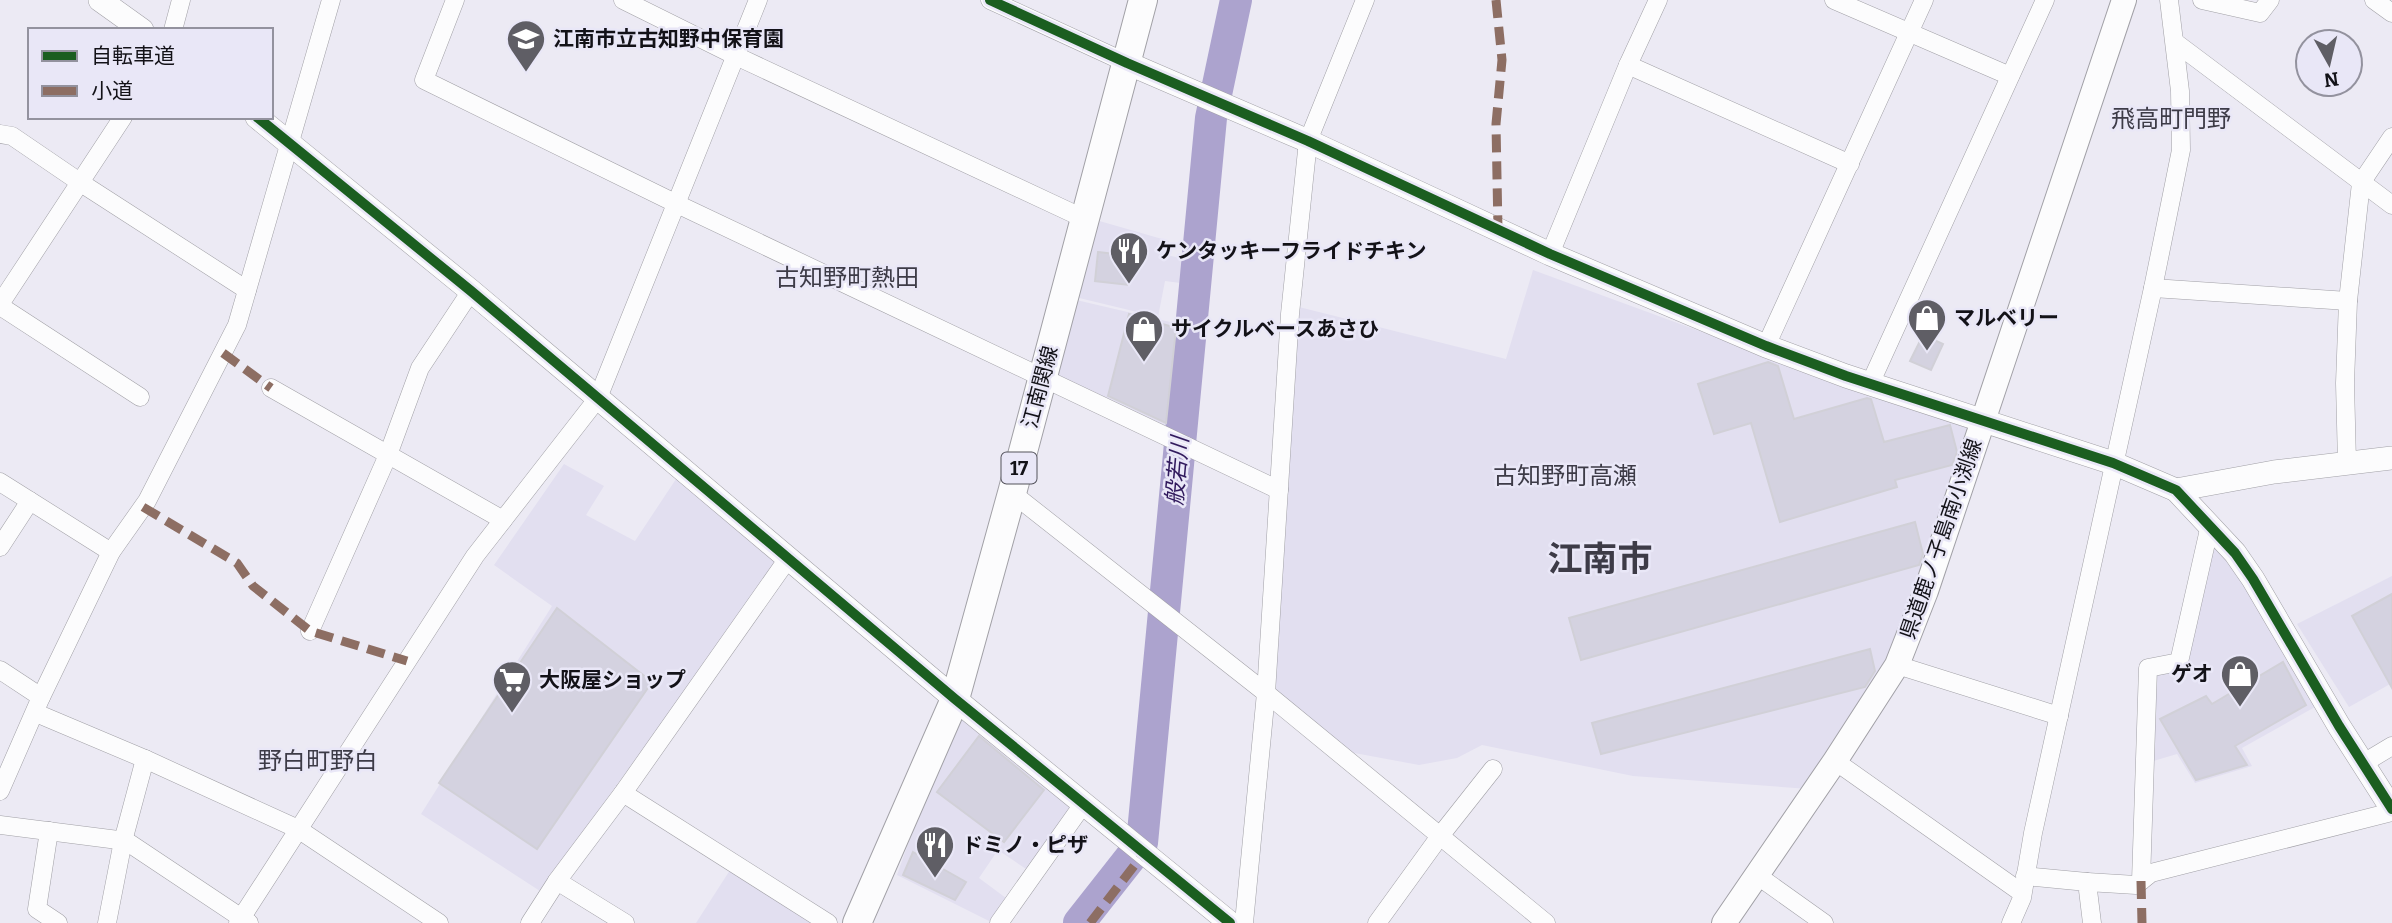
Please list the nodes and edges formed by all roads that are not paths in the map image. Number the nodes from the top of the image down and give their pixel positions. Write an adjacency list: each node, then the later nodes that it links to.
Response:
1 (100, 0): 20 (street)
2 (181, 0): 21 (street)
3 (331, 0): 33 (street)
4 (455, 0): 37 (street)
5 (623, 0): 24 (street)
6 (758, 0): 24 (street)
7 (990, 0): 25 (street)
8 (1143, 0): 25 (main road, 江南関線 / 17)
9 (1658, 0): 26 (street)
10 (1834, 0): 22 (street)
11 (1924, 0): 22 (street)
12 (2045, 0): 27 (street)
13 (2123, 0): 52 (main road, 県道鹿ノ子島南小渕線)
14 (2169, 0): 23 (street)
15 (2202, 0): 16 (street)
16 (2270, 0)
17 (2374, 0): 19 (street)
18 (1358, 2): 32 (street)
19 (2392, 13)
20 (139, 28)
21 (174, 28)
22 (1911, 32): 27 (street); 34 (street)
23 (2176, 43): 36 (street); 41 (street)
24 (736, 56): 37 (street); 39 (street)
25 (1127, 62): 32 (street); 39 (main road, 江南関線 / 17)
26 (1628, 65): 34 (street); 40 (street)
27 (2010, 76): 48 (street)
28 (122, 119): 35 (street)
29 (259, 119): 33 (street)
30 (0, 134): 35 (street)
31 (2392, 137): 36 (street)
32 (1308, 141): 40 (street); 58 (street)
33 (288, 142): 42 (street); 43 (street)
34 (1850, 164): 46 (street)
35 (80, 183): 42 (street); 45 (street)
36 (2361, 183): 38 (street); 44 (street)
37 (677, 204): 47 (street); 51 (street)
38 (2392, 205)
39 (1085, 219): 47 (main road, 江南関線 / 17)
40 (1549, 254): 46 (street)
41 (2153, 288): 44 (street); 55 (street)
42 (247, 290): 65 (street)
43 (471, 291): 51 (street); 53 (street)
44 (2348, 301): 56 (street)
45 (0, 305): 50 (street)
46 (1766, 346): 48 (street)
47 (1043, 378): 58 (street); 60 (main road, 江南関線 / 17)
48 (1870, 384): 52 (street)
49 (271, 388): 53 (street)
50 (139, 397)
51 (598, 398): 62 (street); 66 (street)
52 (1982, 420): 55 (street); 68 (main road, 県道鹿ノ子島南小渕線)
53 (388, 454): 62 (street); 67 (street)
54 (2392, 458): 56 (street)
55 (2113, 463): 59 (street); 73 (street)
56 (2347, 463): 59 (street)
57 (0, 482): 61 (street)
58 (1279, 489): 70 (street)
59 (2176, 491): 63 (street)
60 (1012, 493): 70 (street); 71 (main road, 江南関線 / 17)
61 (30, 502): 64 (street); 65 (street)
62 (503, 520): 84 (street)
63 (2210, 525): 77 (street); 90 (street)
64 (0, 547)
65 (111, 552): 72 (street)
66 (787, 560): 71 (street); 80 (street)
67 (310, 631)
68 (1897, 665): 73 (street); 76 (main road, 県道鹿ノ子島南小渕線)
69 (0, 670): 72 (street)
70 (1266, 693): 86 (street); 104 (street)
71 (955, 699): 81 (street); 101 (main road, 江南関線 / 17)
72 (38, 705): 75 (street); 79 (street)
73 (2059, 716): 92 (street)
74 (2392, 746): 77 (street)
75 (145, 759): 84 (street); 87 (street)
76 (1835, 761): 88 (main road, 県道鹿ノ子島南小渕線); 92 (street)
77 (2362, 764): 82 (street)
78 (1493, 769): 86 (street)
79 (0, 790)
80 (623, 793): 89 (street); 100 (street)
81 (1084, 803): 102 (street); 103 (street)
82 (2392, 811): 90 (street)
83 (0, 825): 85 (street)
84 (298, 829): 93 (street); 97 (street)
85 (50, 831): 87 (street); 95 (street)
86 (1440, 836): 94 (street); 105 (street)
87 (122, 841): 93 (street); 96 (street)
88 (1758, 876): 106 (main road, 県道鹿ノ子島南小渕線); 107 (street)
89 (557, 881): 98 (street); 99 (street)
90 (2141, 881): 91 (street)
91 (2087, 882): 92 (street); 109 (street)
92 (2024, 885): 108 (street)
93 (243, 921)
94 (1380, 922)
95 (58, 923)
96 (107, 923)
97 (439, 923)
98 (530, 923)
99 (625, 923)
100 (828, 923)
101 (857, 923)
102 (999, 923)
103 (1230, 923)
104 (1244, 923)
105 (1546, 923)
106 (1724, 923)
107 (1824, 923)
108 (2011, 923)
109 (2092, 923)

